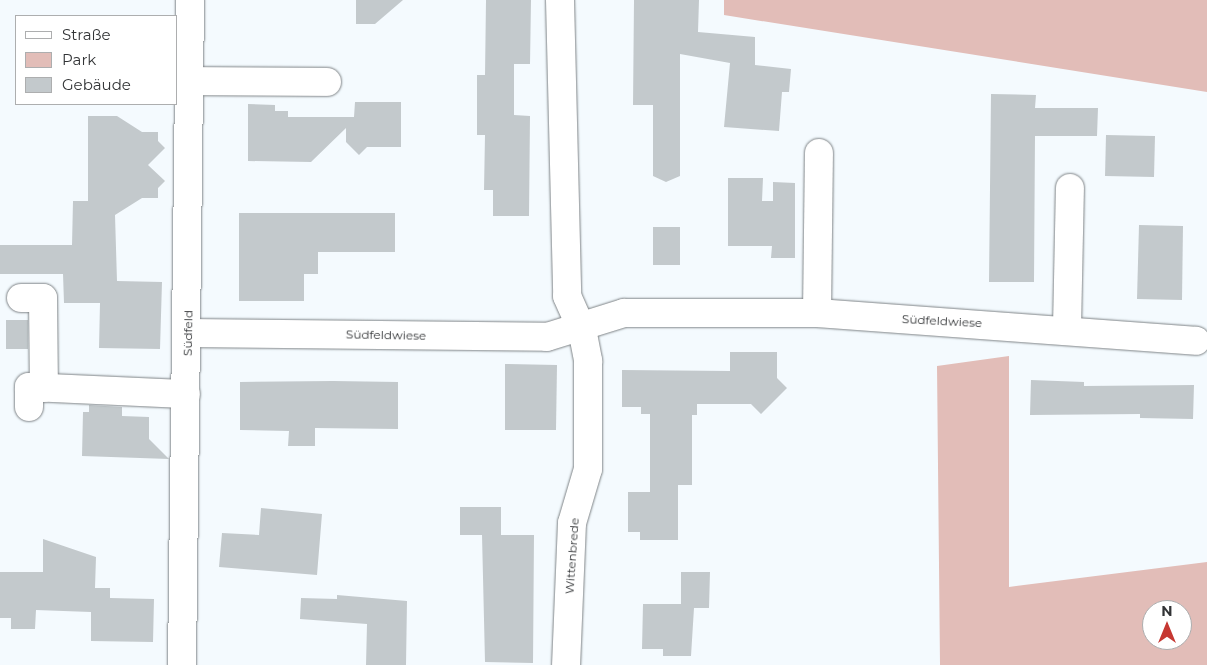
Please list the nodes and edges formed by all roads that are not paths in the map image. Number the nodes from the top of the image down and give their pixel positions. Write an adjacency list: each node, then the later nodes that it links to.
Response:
1 (190, 0): 3 (street, Südfeld)
2 (560, 0): 10 (street)
3 (190, 81): 4 (street); 11 (street, Südfeld)
4 (327, 82)
5 (819, 154): 8 (street)
6 (1070, 188): 9 (street)
7 (21, 298): 13 (street)
8 (817, 313): 9 (street, Südfeldwiese); 10 (street, Südfeldwiese)
9 (1067, 328): 12 (street, Südfeldwiese)
10 (582, 329): 11 (street, Südfeldwiese); 15 (street, Wittenbrede)
11 (188, 333): 13 (street, Südfeld)
12 (1196, 341)
13 (186, 394): 14 (street, Südfeld)
14 (182, 665)
15 (566, 665)

